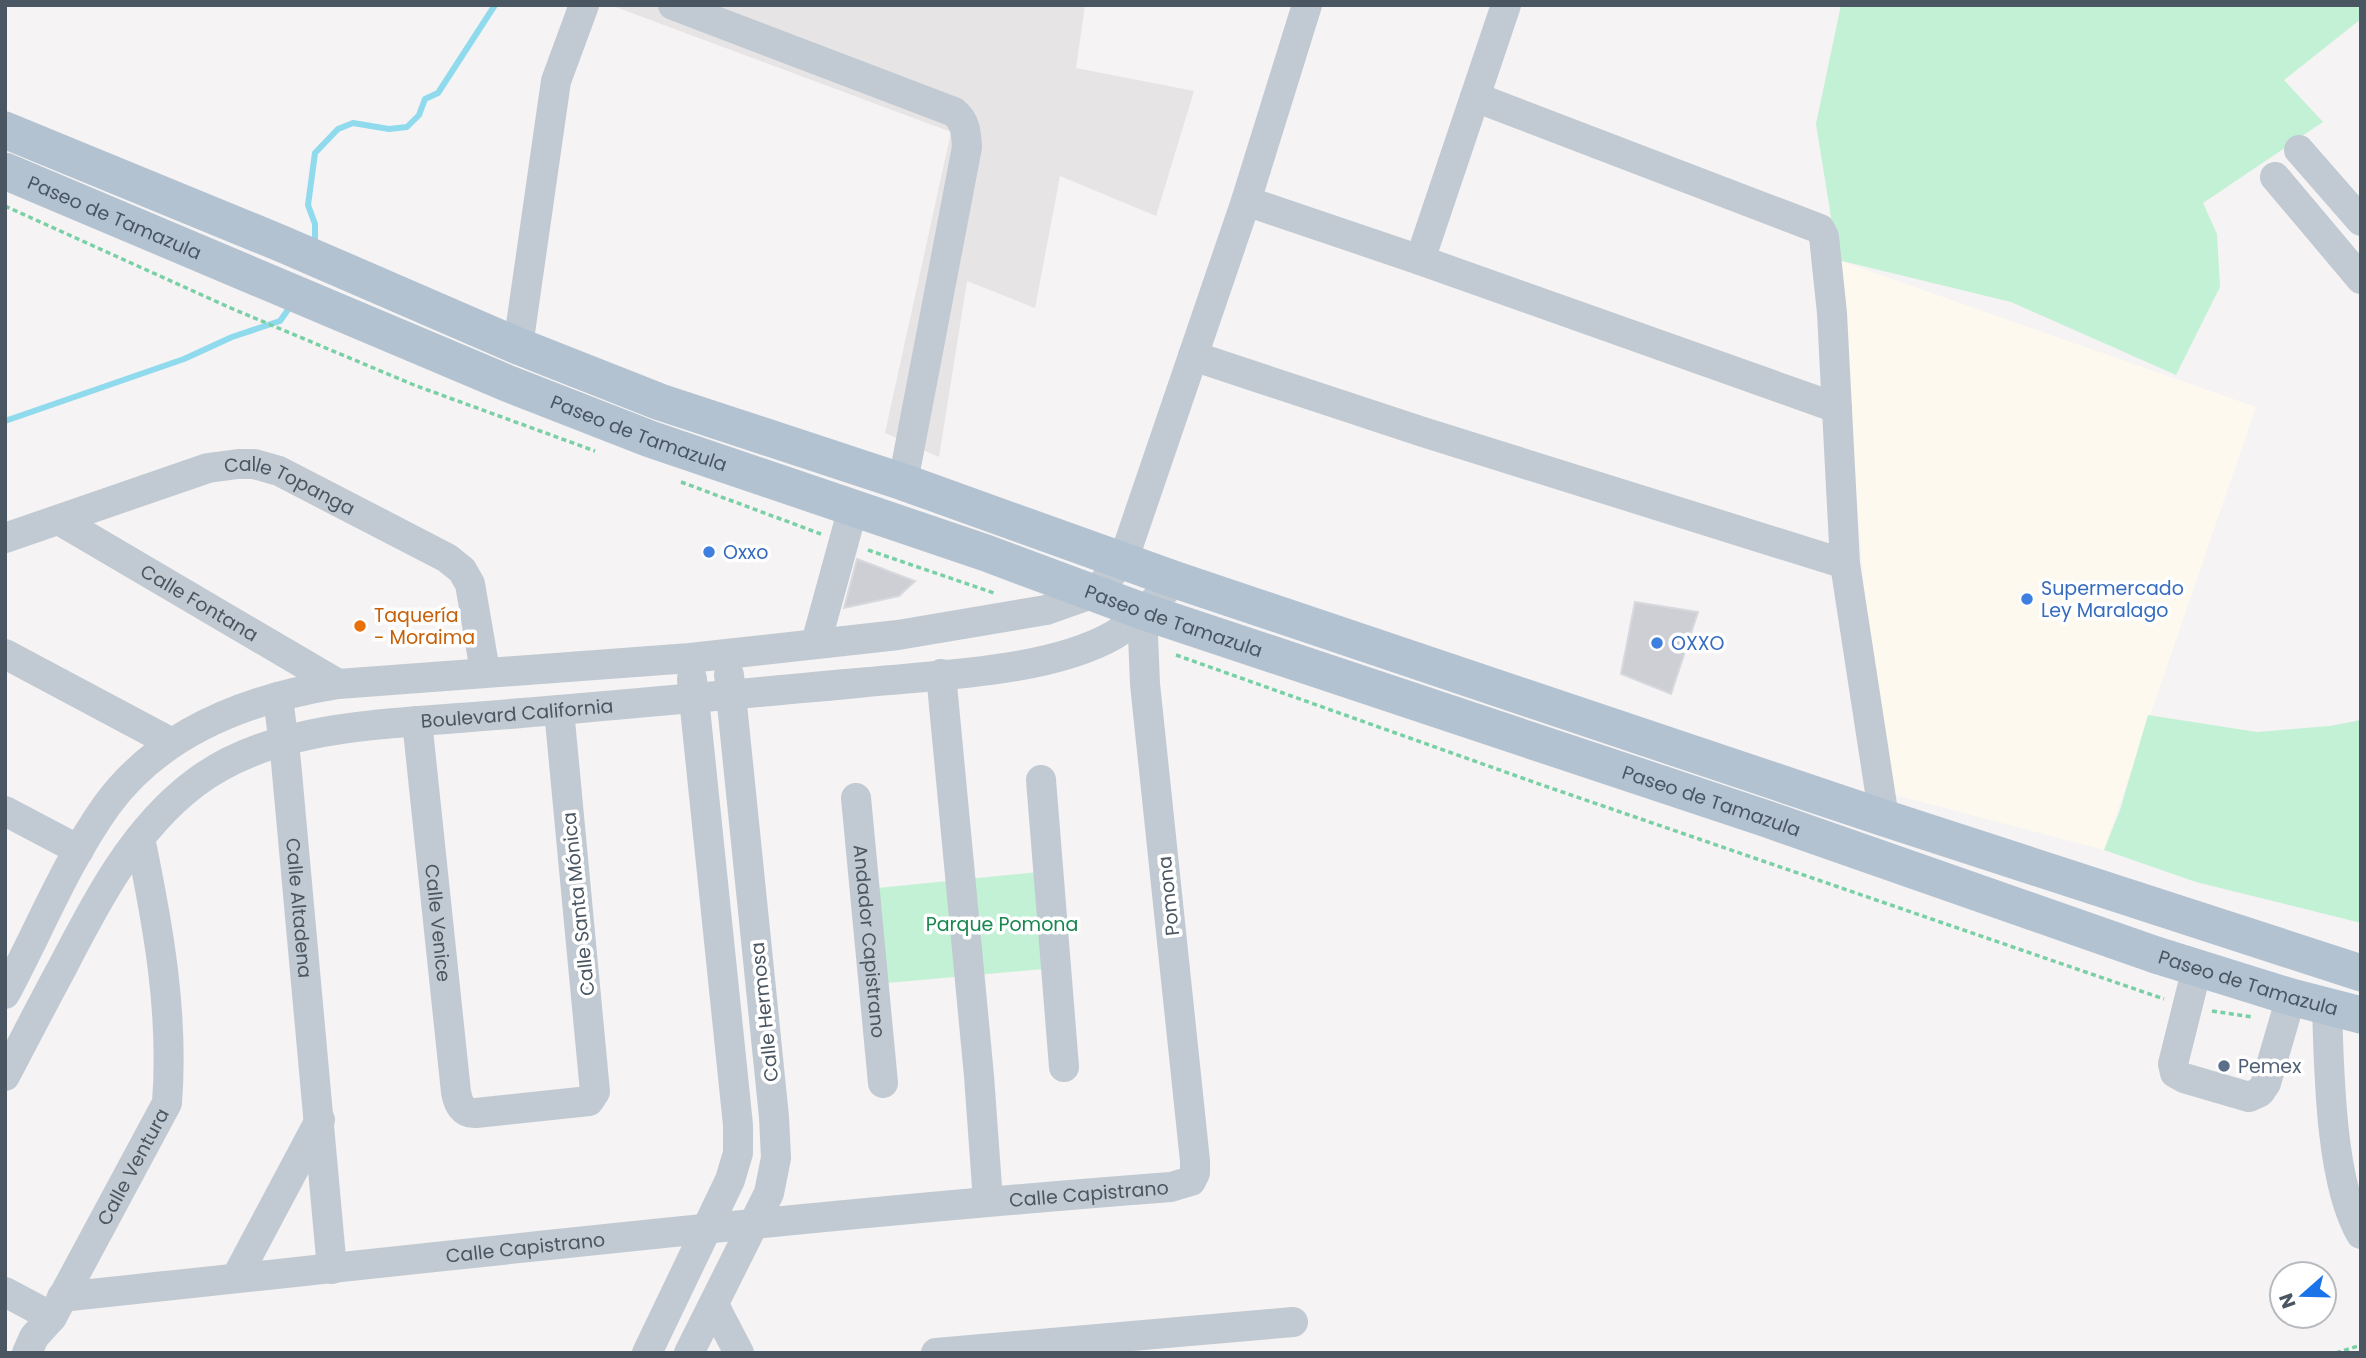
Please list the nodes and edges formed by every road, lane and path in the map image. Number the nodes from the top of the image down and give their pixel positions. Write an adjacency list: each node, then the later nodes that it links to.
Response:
1 (583, 5): 15 (street)
2 (673, 5): 18 (street)
3 (1307, 5): 10 (street)
4 (1506, 5): 5 (street)
5 (1475, 97): 13 (street); 17 (street)
6 (5, 130): 15 (main road, Paseo de Tamazula)
7 (2299, 150): 11 (street)
8 (5, 171): 19 (main road, Paseo de Tamazula)
9 (2275, 177): 12 (street)
10 (1245, 201): 13 (street); 16 (street)
11 (2356, 207): 12 (street)
12 (2321, 231): 14 (street)
13 (1420, 260): 17 (street)
14 (2361, 279)
15 (518, 346): 18 (main road, Paseo de Tamazula)
16 (1192, 356): 22 (street); 23 (street)
17 (1837, 408): 23 (street)
18 (903, 482): 22 (main road, Paseo de Tamazula)
19 (853, 508): 25 (main road, Paseo de Tamazula); 27 (street)
20 (59, 520): 21 (street, Calle Topanga); 31 (street, Calle Topanga); 33 (street, Calle Fontana)
21 (5, 538)
22 (1123, 561): 24 (main road, Paseo de Tamazula); 25 (street)
23 (1845, 564): 45 (street)
24 (1176, 580): 26 (street, Boulevard California); 42 (main road, Paseo de Tamazula)
25 (1094, 593): 26 (main road, Paseo de Tamazula); 27 (street)
26 (1142, 611): 32 (street, Boulevard California); 46 (main road, Paseo de Tamazula); 60 (street, Pomona)
27 (816, 643): 28 (street)
28 (727, 653): 30 (street); 34 (street, Calle Hermosa)
29 (5, 654): 40 (street)
30 (690, 658): 31 (street); 36 (street, Calle Hermosa)
31 (485, 671): 33 (street)
32 (941, 674): 34 (street, Boulevard California); 61 (street, Calle Capistrano)
33 (338, 684): 35 (street)
34 (732, 695): 36 (street, Boulevard California); 62 (street, Calle Hermosa)
35 (278, 697): 39 (street, Calle Altadena); 40 (street)
36 (695, 699): 37 (street, Boulevard California); 63 (street, Calle Hermosa)
37 (559, 710): 38 (street, Boulevard California); 58 (street, Calle Santa Mónica)
38 (417, 721): 39 (street, Boulevard California); 58 (street, Calle Venice)
39 (284, 740): 47 (street, Boulevard California); 59 (street, Calle Altadena)
40 (172, 743): 48 (street)
41 (1041, 780): 55 (street)
42 (1778, 781): 45 (main road, Paseo de Tamazula); 46 (main road)
43 (856, 798): 57 (street, Andador Capistrano)
44 (5, 811): 48 (street)
45 (1884, 818): 49 (main road, Paseo de Tamazula)
46 (1767, 819): 50 (main road, Paseo de Tamazula)
47 (140, 838): 56 (street, Boulevard California); 69 (street, Calle Ventura)
48 (79, 850): 52 (street)
49 (2322, 961): 50 (main road); 51 (main road, Paseo de Tamazula)
50 (2197, 968): 53 (main road, Paseo de Tamazula); 53 (street)
51 (2361, 972)
52 (8, 983)
53 (2291, 997): 54 (main road, Paseo de Tamazula)
54 (2344, 1011): 64 (street)
55 (1064, 1067)
56 (5, 1076)
57 (883, 1083)
58 (476, 1113)
59 (320, 1119): 65 (street, Calle Altadena); 66 (street)
60 (1191, 1181): 61 (street, Calle Capistrano)
61 (988, 1201): 62 (street, Calle Capistrano)
62 (755, 1222): 63 (street, Calle Capistrano); 68 (street, Calle Hermosa)
63 (706, 1228): 65 (street, Calle Capistrano); 74 (street, Calle Hermosa)
64 (2361, 1234)
65 (332, 1269): 66 (street, Calle Capistrano)
66 (236, 1278): 69 (street, Calle Capistrano)
67 (5, 1292): 69 (street)
68 (714, 1305): 75 (street, Calle Hermosa); 76 (street)
69 (57, 1307): 73 (street, Calle Ventura)
70 (1293, 1322): 71 (street)
71 (1228, 1340): 77 (street)
72 (2361, 1345): 78 (path)
73 (27, 1353)
74 (647, 1353)
75 (689, 1353)
76 (739, 1353)
77 (936, 1353)
78 (2336, 1353)

